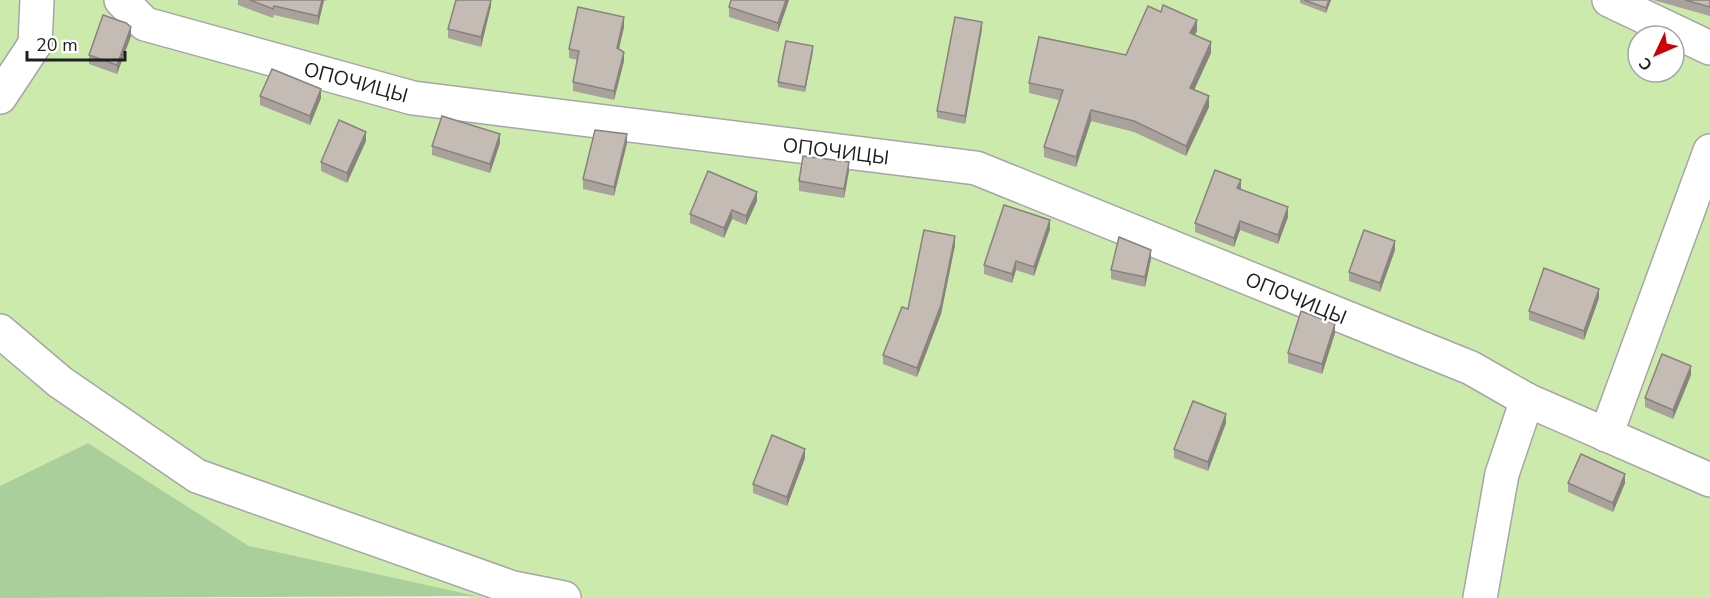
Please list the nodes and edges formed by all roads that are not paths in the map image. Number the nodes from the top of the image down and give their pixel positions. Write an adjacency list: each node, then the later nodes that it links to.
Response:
1 (121, 0): 8 (street, ОПОЧИЦЫ)
2 (1609, 0): 4 (street)
3 (32, 1): 5 (street)
4 (1710, 48)
5 (0, 97)
6 (1710, 152): 9 (street)
7 (0, 331): 11 (street)
8 (1527, 400): 9 (street, ОПОЧИЦЫ); 12 (street)
9 (1606, 435): 10 (street, ОПОЧИЦЫ)
10 (1710, 480)
11 (564, 598)
12 (1480, 598)

